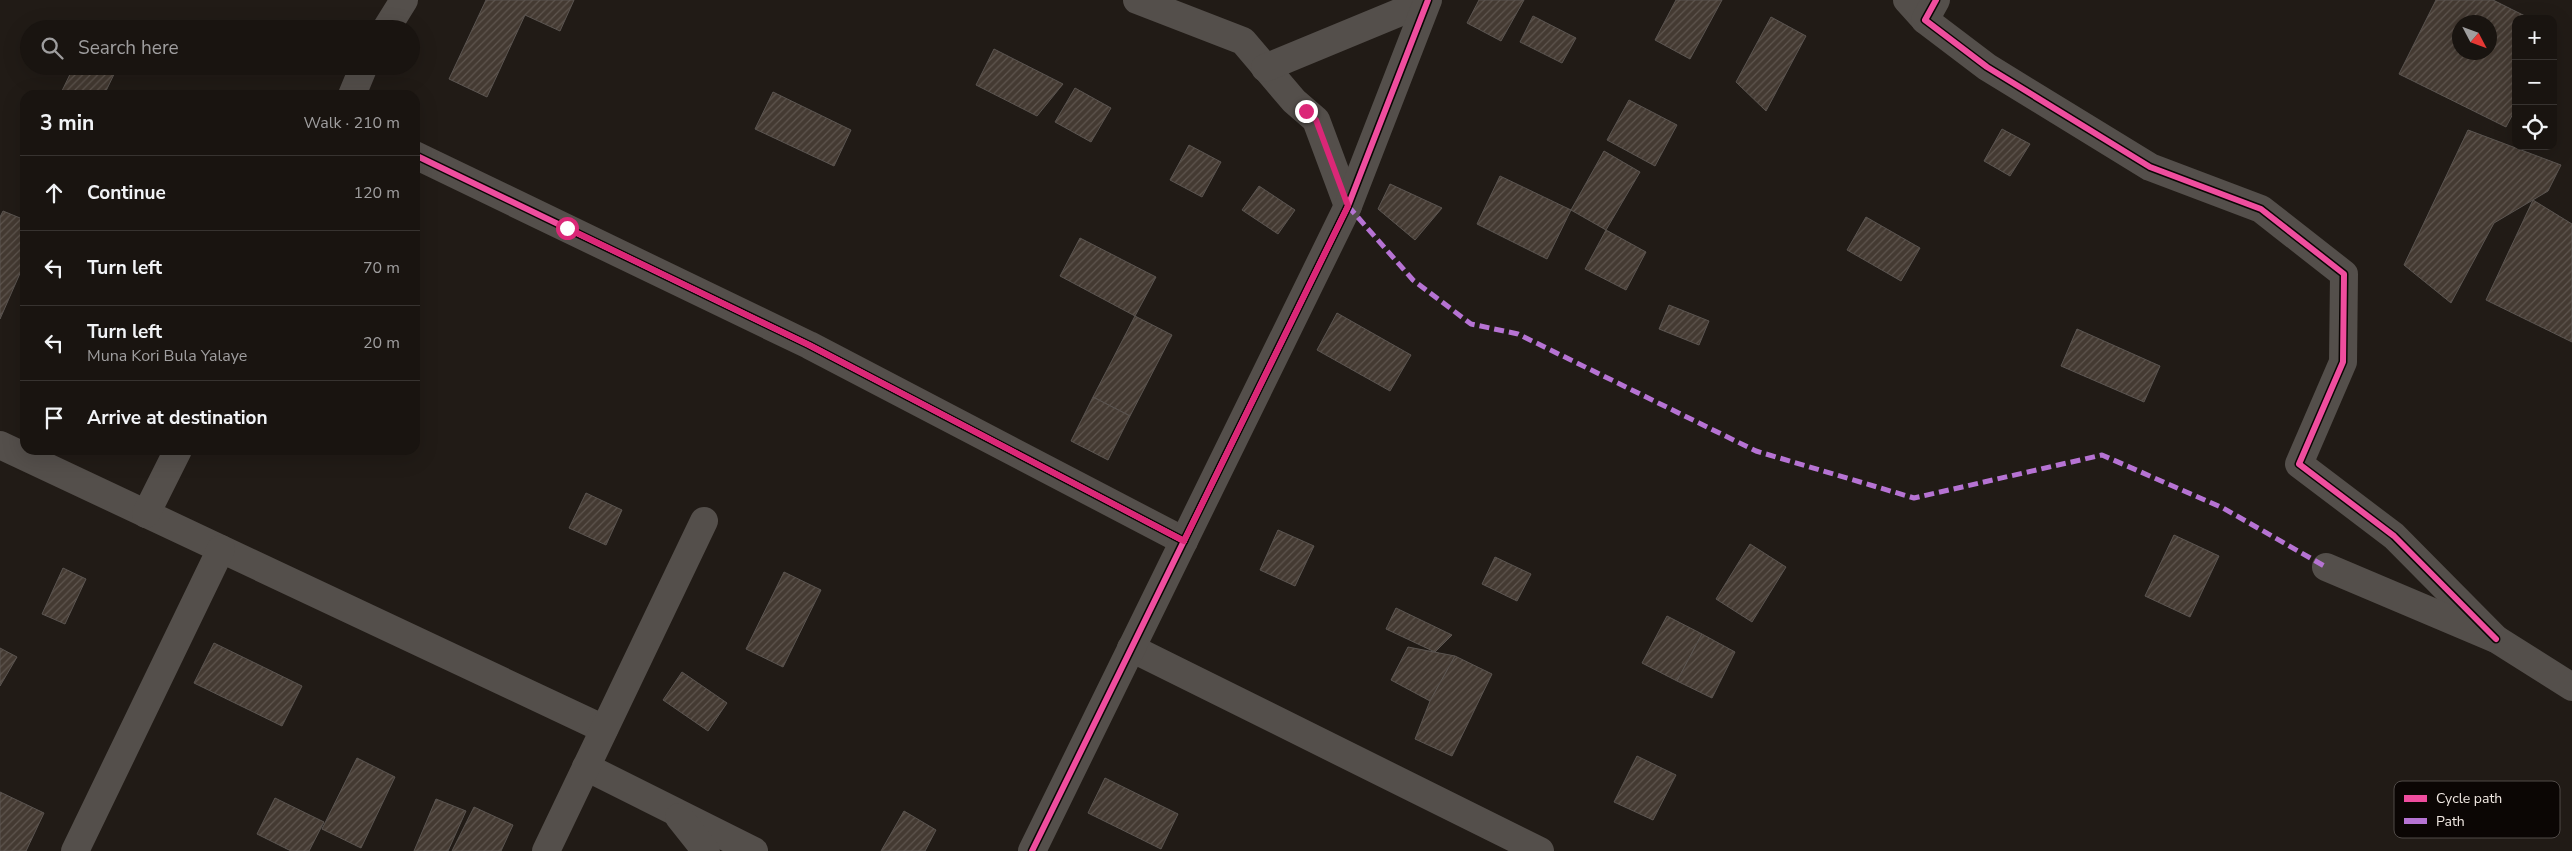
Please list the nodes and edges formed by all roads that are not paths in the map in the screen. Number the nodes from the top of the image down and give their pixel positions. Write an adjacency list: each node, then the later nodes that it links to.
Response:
1 (404, 0): 6 (street)
2 (1137, 0): 7 (street)
3 (1907, 0): 5 (street)
4 (1428, 1): 7 (street); 11 (street)
5 (1930, 10): 21 (street)
6 (392, 20)
7 (1266, 68): 11 (street)
8 (360, 75): 9 (street)
9 (354, 90)
10 (420, 157): 18 (street)
11 (1348, 206): 18 (street)
12 (0, 445): 13 (street)
13 (20, 454)
14 (21, 455): 16 (street)
15 (176, 455): 16 (street)
16 (146, 514): 19 (street)
17 (704, 521): 24 (street)
18 (1184, 541): 22 (street)
19 (221, 549): 24 (street); 28 (street)
20 (2326, 567): 21 (street)
21 (2496, 639): 23 (street)
22 (1131, 648): 27 (street); 32 (street)
23 (2572, 688)
24 (604, 730): 25 (street)
25 (586, 767): 26 (street); 29 (street)
26 (675, 812): 30 (street); 31 (street)
27 (1510, 844): 33 (street)
28 (75, 851)
29 (546, 851)
30 (706, 851)
31 (754, 851)
32 (1032, 851)
33 (1540, 851)

